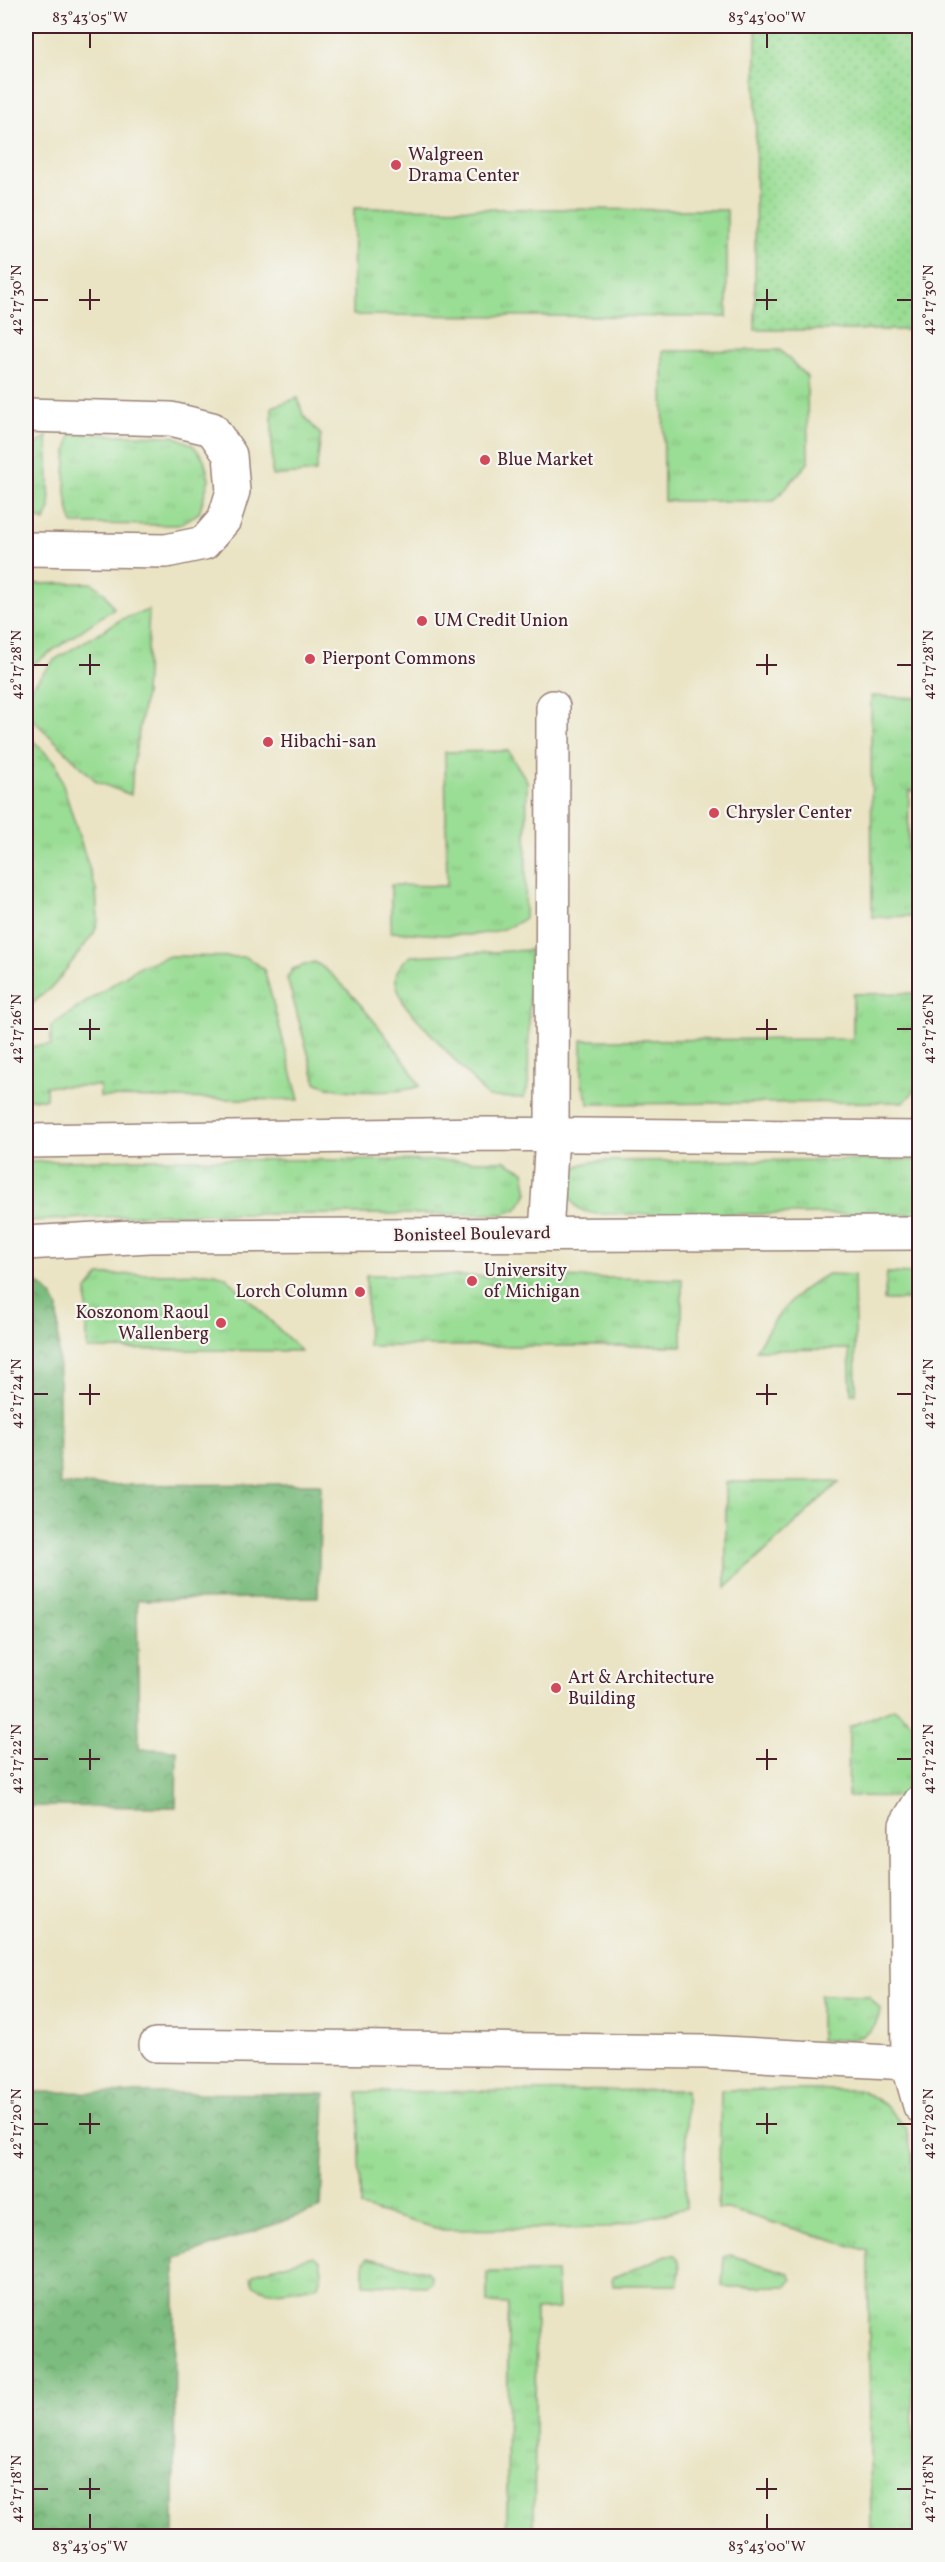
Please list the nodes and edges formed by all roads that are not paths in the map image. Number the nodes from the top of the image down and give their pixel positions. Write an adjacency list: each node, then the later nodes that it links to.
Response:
1 (26, 415): 2 (street)
2 (26, 549)
3 (553, 707): 4 (street)
4 (552, 1135): 5 (street); 6 (street); 8 (street)
5 (920, 1137)
6 (26, 1141)
7 (920, 1233): 8 (street, Bonisteel Boulevard)
8 (546, 1234): 9 (street, Bonisteel Boulevard)
9 (26, 1244)
10 (920, 1802): 12 (street)
11 (156, 2045): 12 (street)
12 (908, 2063): 13 (street)
13 (920, 2106)

